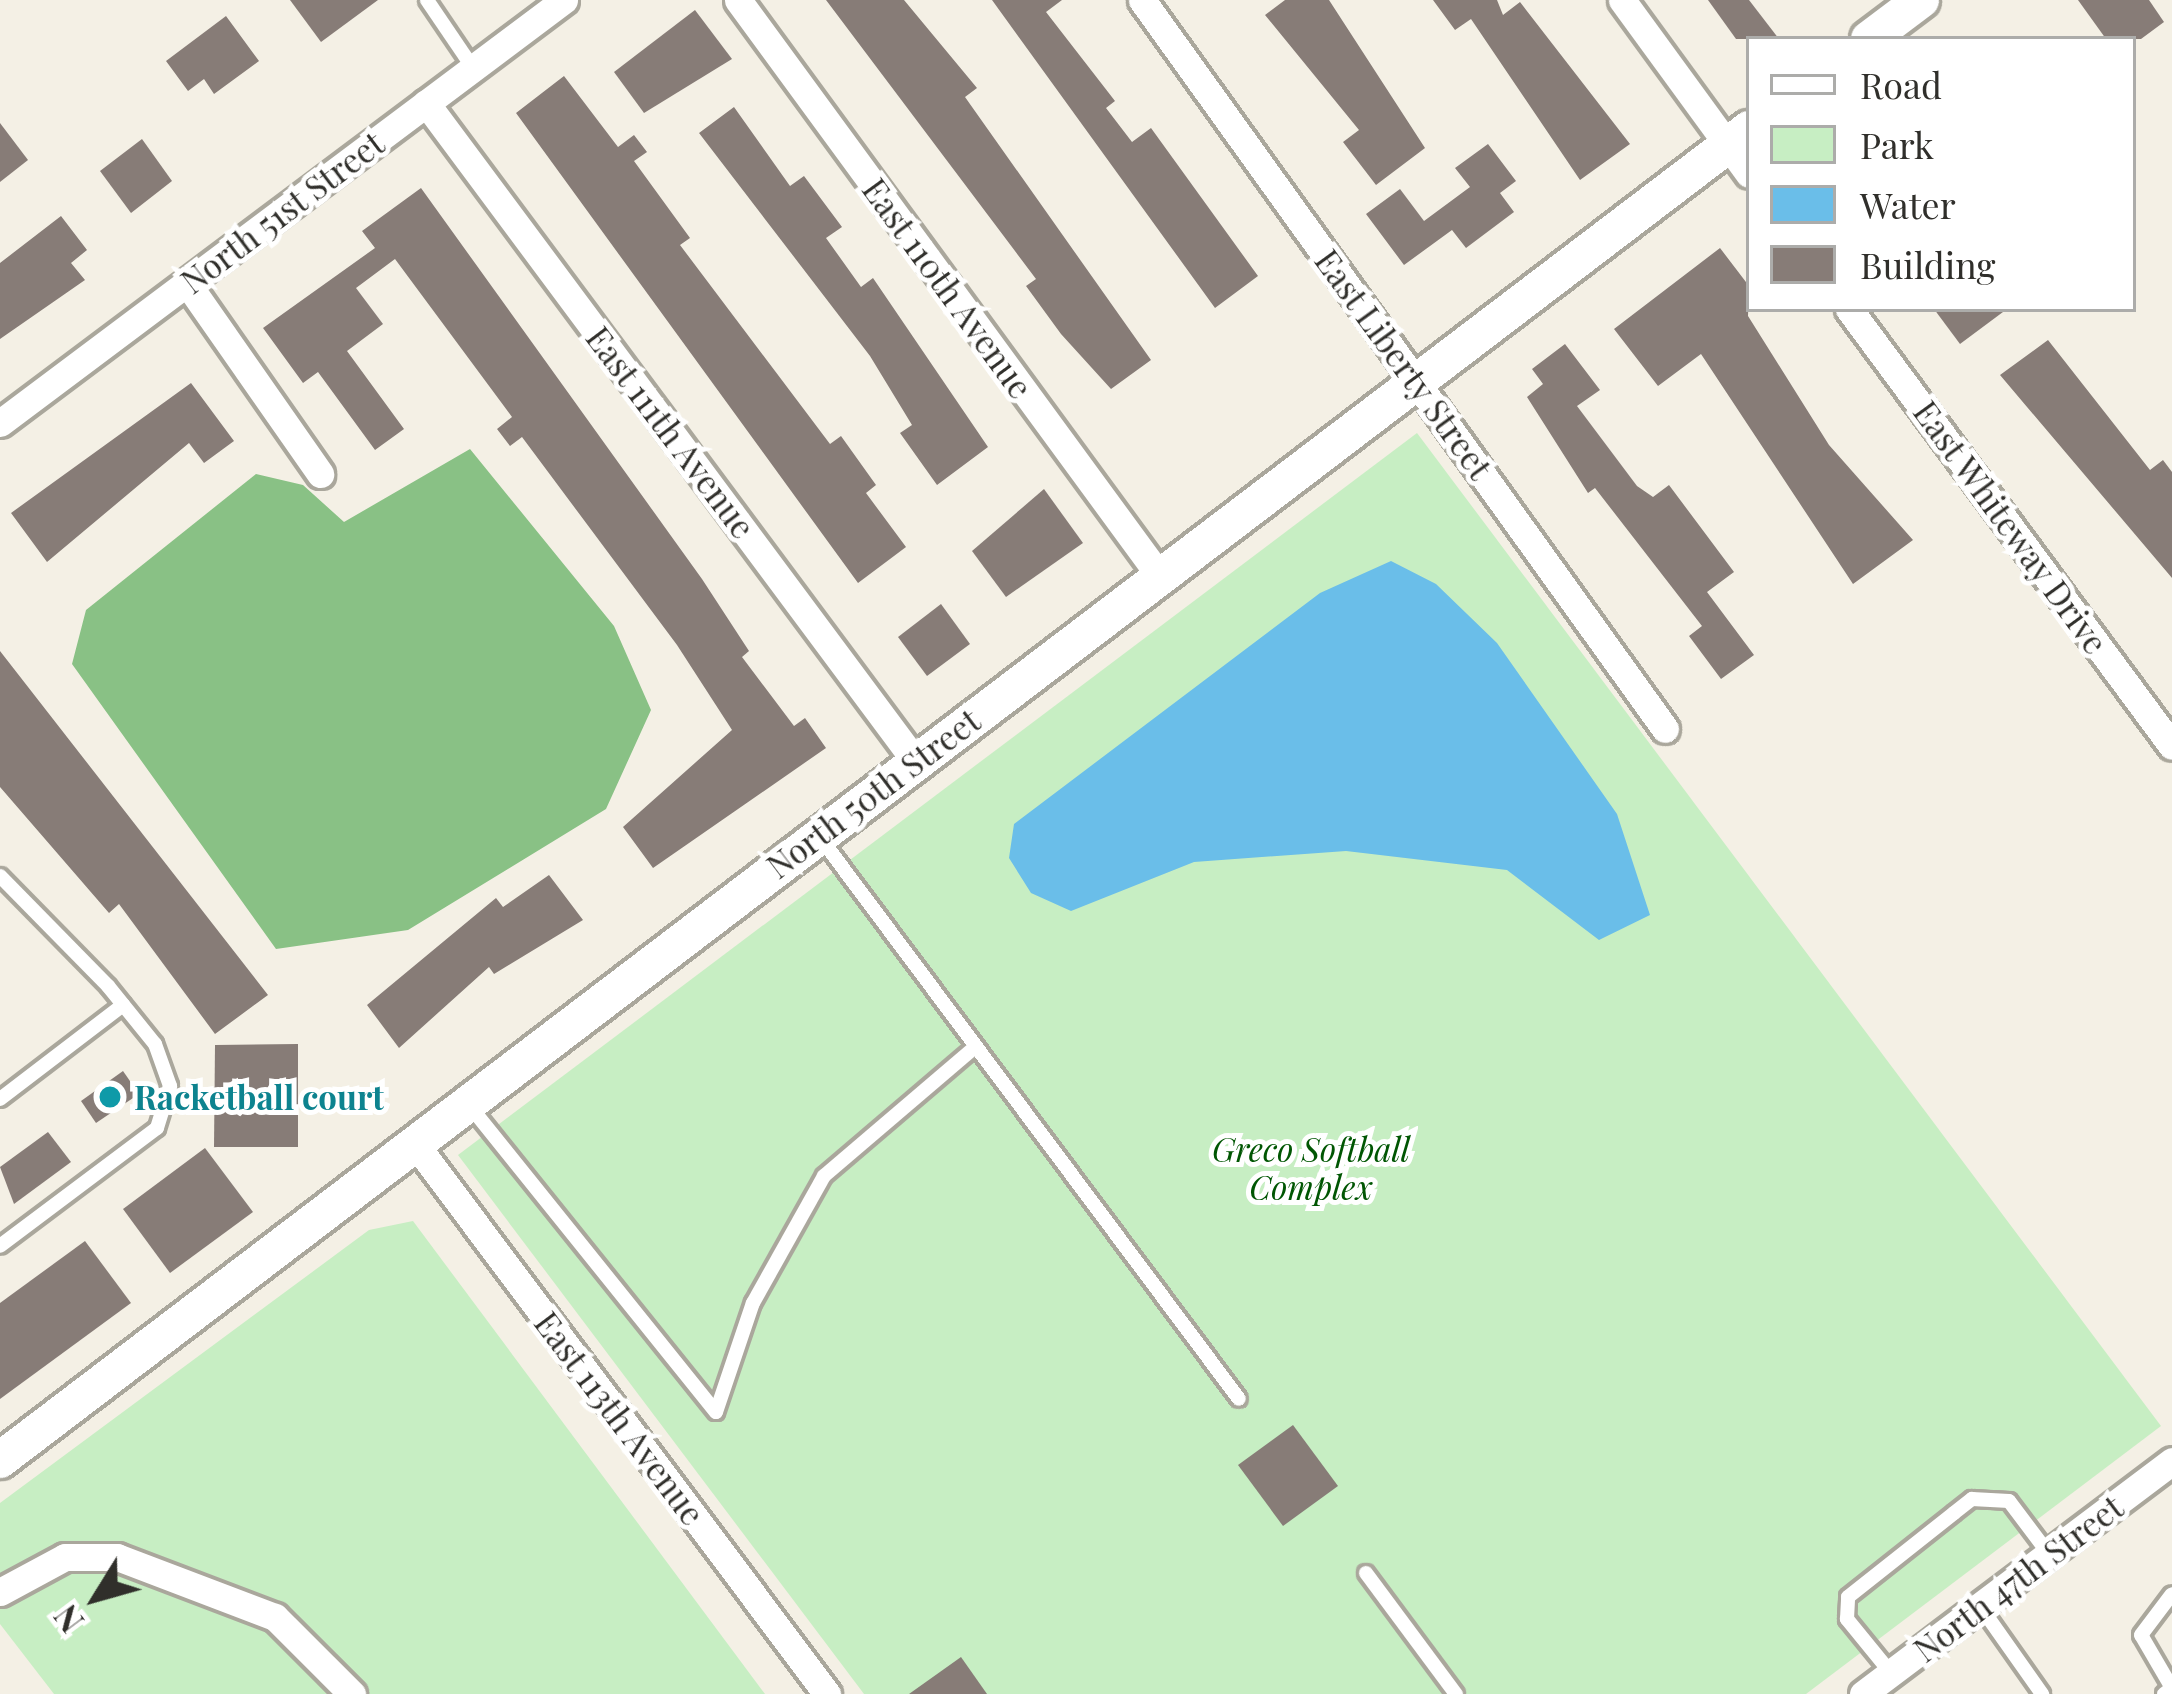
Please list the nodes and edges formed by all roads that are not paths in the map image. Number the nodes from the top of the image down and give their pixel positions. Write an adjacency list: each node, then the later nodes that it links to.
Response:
1 (427, 0): 8 (lane)
2 (564, 0): 8 (street, North 51st Street)
3 (738, 0): 16 (street, East 110th Avenue)
4 (1142, 0): 13 (street, East Liberty Street)
5 (1622, 0): 10 (street)
6 (1921, 0): 7 (street)
7 (1873, 36)
8 (473, 68): 9 (street, North 51st Street)
9 (426, 103): 11 (street, North 51st Street); 19 (street, East 111th Avenue)
10 (1742, 149): 13 (street, North 50th Street)
11 (187, 283): 14 (street, North 51st Street); 15 (street)
12 (1851, 312): 18 (street, East Whiteway Drive)
13 (1419, 386): 16 (street, North 50th Street); 17 (street, East Liberty Street)
14 (0, 423)
15 (320, 474)
16 (1159, 575): 19 (street, North 50th Street)
17 (1665, 729)
18 (2172, 746)
19 (916, 762): 20 (street, North 50th Street)
20 (817, 833): 23 (lane); 25 (street, North 50th Street)
21 (0, 876): 22 (lane)
22 (123, 1005): 24 (lane); 27 (lane)
23 (975, 1047): 25 (lane); 28 (lane)
24 (0, 1099)
25 (467, 1102): 26 (street, North 50th Street)
26 (413, 1142): 29 (street, North 50th Street); 39 (street, East 113th Avenue)
27 (0, 1246)
28 (1239, 1399)
29 (0, 1460)
30 (2172, 1461): 31 (street, North 47th Street)
31 (2049, 1554): 35 (street, North 47th Street); 36 (lane)
32 (1366, 1573): 40 (lane)
33 (0, 1592): 38 (street)
34 (2172, 1594): 37 (lane)
35 (1980, 1606): 36 (street, North 47th Street); 42 (lane)
36 (1892, 1673): 41 (street, North 47th Street)
37 (2172, 1688): 43 (lane)
38 (352, 1694)
39 (827, 1694)
40 (1456, 1694)
41 (1863, 1694)
42 (2042, 1694)
43 (2164, 1694)

